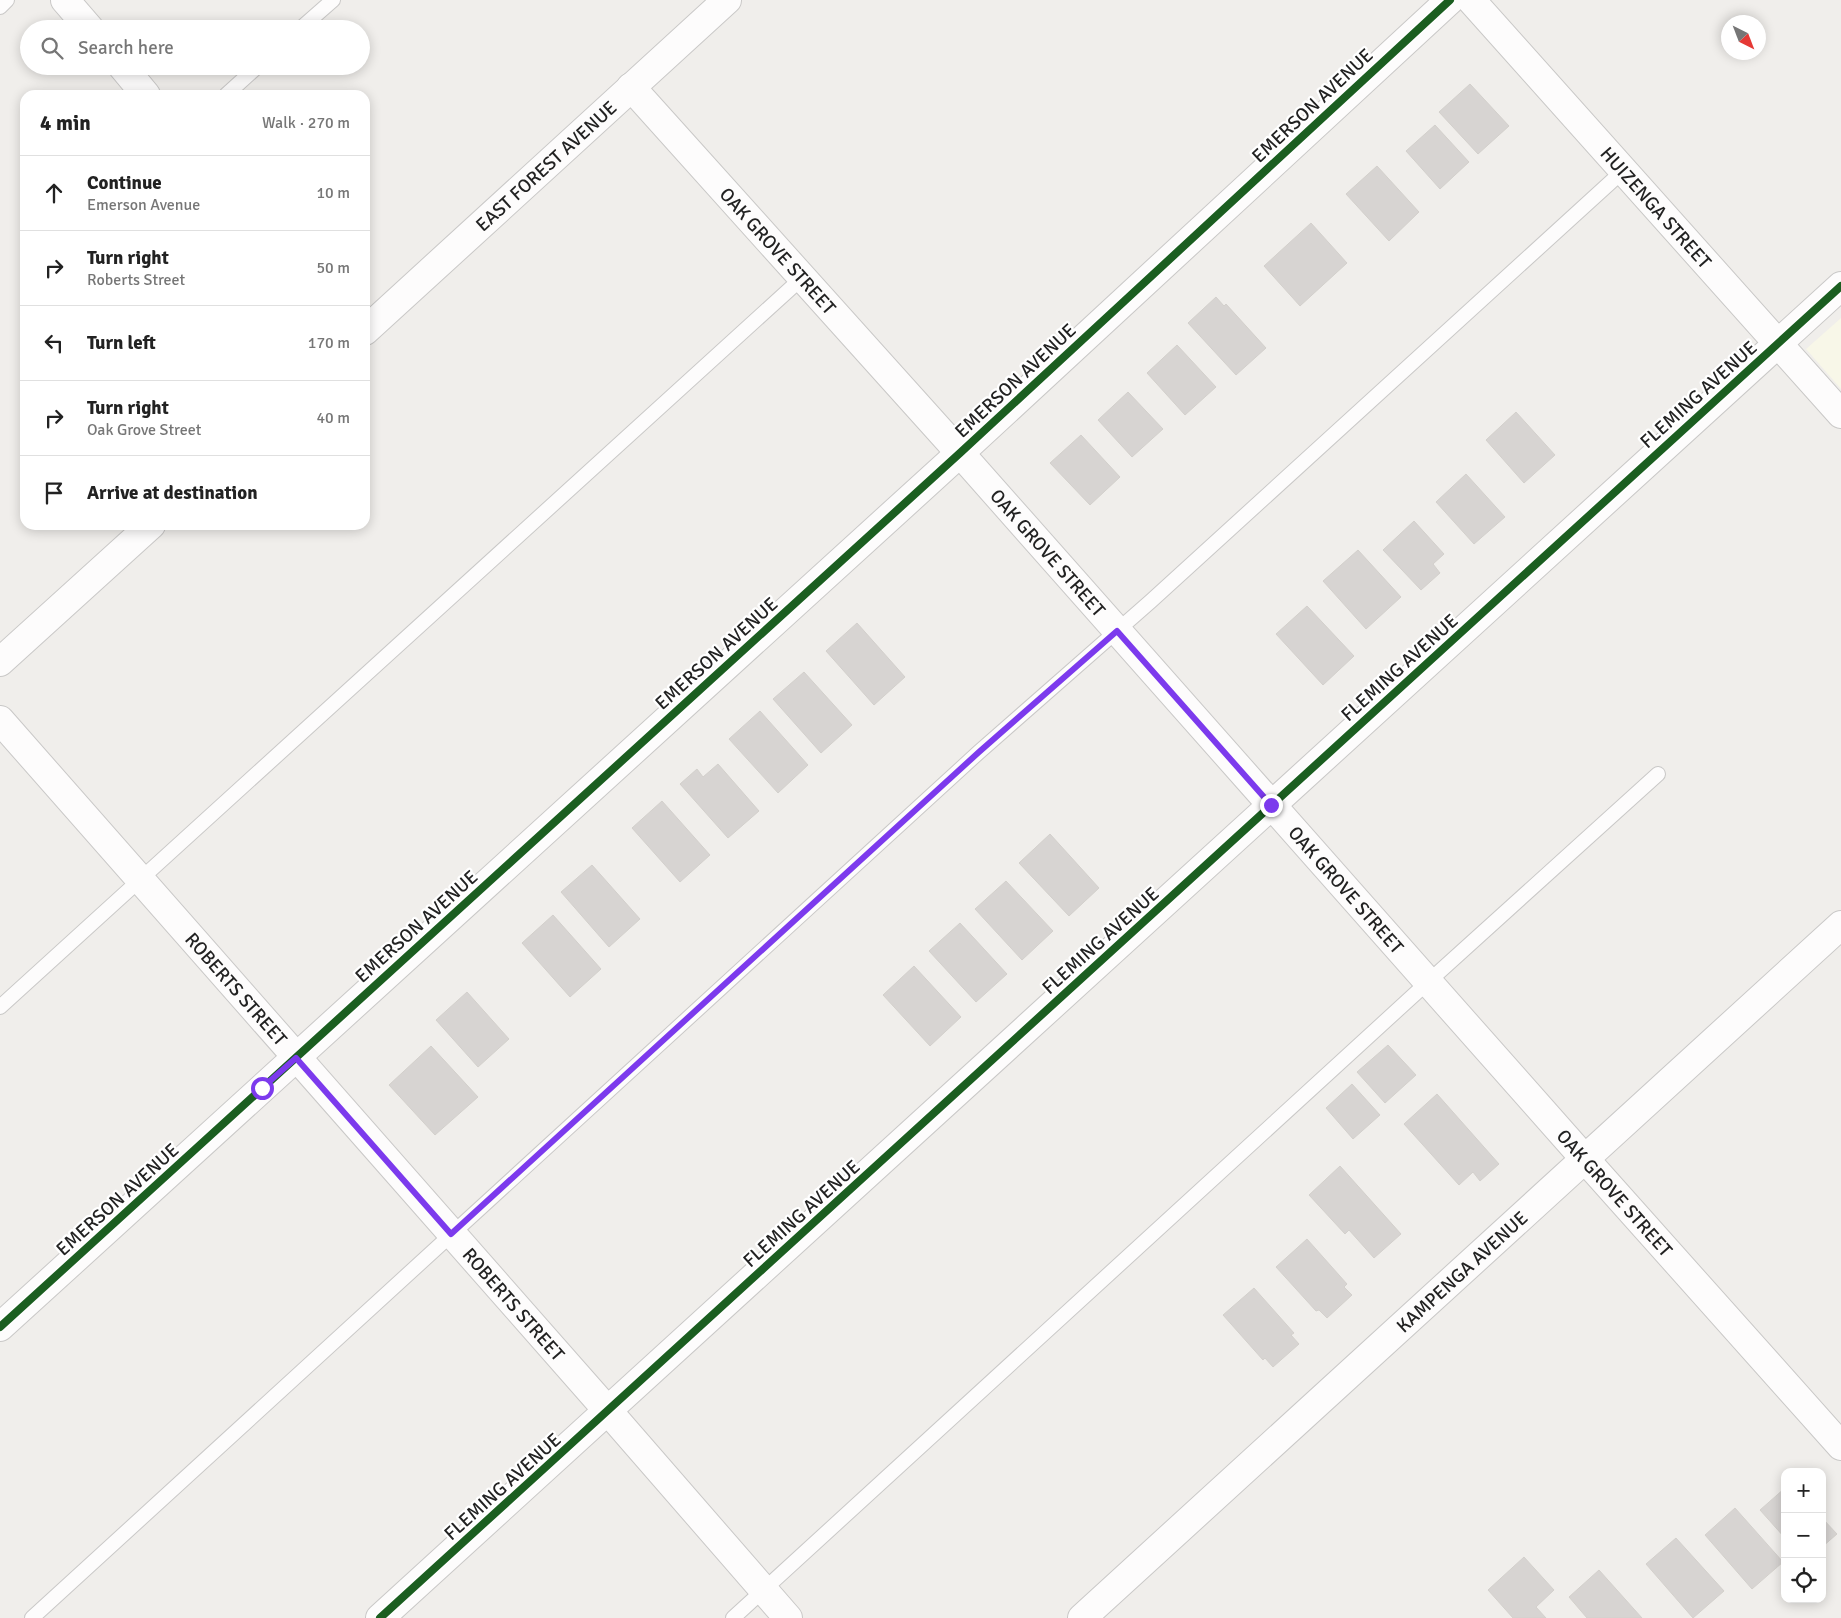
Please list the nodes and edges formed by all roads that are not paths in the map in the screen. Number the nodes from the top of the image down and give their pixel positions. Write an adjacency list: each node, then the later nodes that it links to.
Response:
1 (7, 0): 7 (lane)
2 (65, 0): 8 (street)
3 (333, 0): 9 (lane)
4 (727, 0): 12 (street, EAST FOREST AVENUE)
5 (1450, 0): 21 (street, EMERSON AVENUE)
6 (1471, 0): 15 (street, HUIZENGA STREET)
7 (0, 7)
8 (82, 20)
9 (310, 20)
10 (129, 75): 13 (street)
11 (248, 75): 14 (lane)
12 (631, 88): 16 (street, OAK GROVE STREET); 18 (street, EAST FOREST AVENUE)
13 (142, 90)
14 (232, 90)
15 (1624, 170): 19 (street, HUIZENGA STREET); 23 (lane)
16 (802, 278): 21 (street, OAK GROVE STREET); 28 (lane)
17 (1841, 286): 19 (street, FLEMING AVENUE)
18 (370, 326)
19 (1778, 343): 20 (street, HUIZENGA STREET); 27 (street, FLEMING AVENUE)
20 (1841, 414)
21 (960, 453): 23 (street, OAK GROVE STREET); 32 (street, EMERSON AVENUE)
22 (145, 530): 24 (street)
23 (1117, 631): 27 (street, OAK GROVE STREET); 34 (lane)
24 (0, 662)
25 (0, 720): 28 (street, ROBERTS STREET)
26 (1658, 774): 30 (lane)
27 (1271, 805): 30 (street, OAK GROVE STREET); 36 (street, FLEMING AVENUE)
28 (140, 880): 31 (lane); 32 (street, ROBERTS STREET)
29 (1841, 925): 33 (street, KAMPENGA AVENUE)
30 (1428, 982): 33 (street, OAK GROVE STREET); 38 (lane)
31 (0, 1007)
32 (296, 1058): 34 (street, ROBERTS STREET); 35 (street, EMERSON AVENUE)
33 (1584, 1158): 37 (street, OAK GROVE STREET); 43 (street, KAMPENGA AVENUE)
34 (451, 1234): 36 (street, ROBERTS STREET); 39 (lane)
35 (0, 1327)
36 (608, 1411): 38 (street, ROBERTS STREET); 40 (street, FLEMING AVENUE)
37 (1841, 1446)
38 (764, 1590): 41 (lane); 42 (street, ROBERTS STREET)
39 (32, 1618)
40 (380, 1618)
41 (733, 1618)
42 (788, 1618)
43 (1082, 1618)

